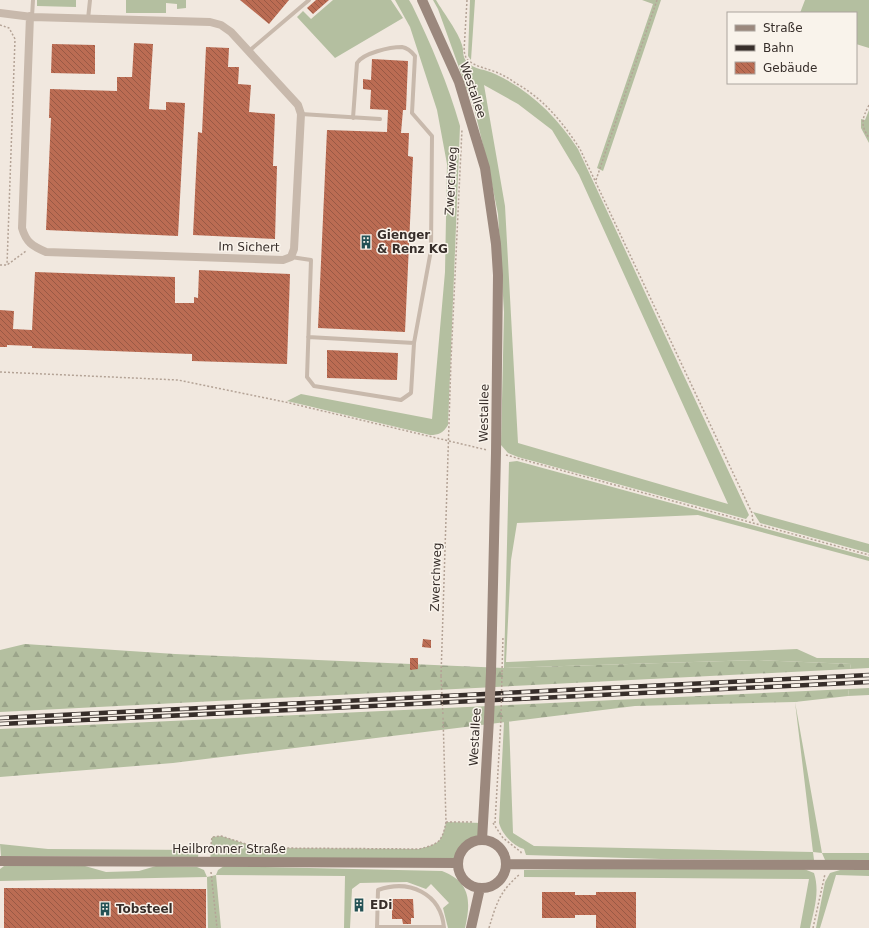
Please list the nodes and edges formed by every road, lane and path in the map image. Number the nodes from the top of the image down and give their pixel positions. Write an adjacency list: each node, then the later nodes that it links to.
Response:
1 (32, 0): 8 (lane)
2 (90, 0): 9 (lane)
3 (309, 0): 11 (lane)
4 (422, 0): 27 (main road, Westallee)
5 (467, 0): 18 (path)
6 (657, 0): 18 (path)
7 (0, 13): 8 (street)
8 (31, 16): 9 (street); 19 (street)
9 (88, 19): 11 (street)
10 (0, 24): 22 (path)
11 (248, 51): 13 (street)
12 (869, 105): 17 (path)
13 (301, 114): 14 (lane); 20 (street, Im Sichert)
14 (353, 118): 15 (lane); 24 (lane)
15 (380, 119)
16 (462, 126): 26 (path, Zwerchweg)
17 (869, 138)
18 (595, 180): 28 (path)
19 (32, 246): 20 (street, Im Sichert); 22 (path)
20 (291, 257): 23 (lane)
21 (0, 265): 22 (path)
22 (7, 265)
23 (308, 337): 24 (lane); 24 (lane)
24 (414, 343)
25 (0, 372): 26 (path)
26 (450, 440): 27 (path); 31 (path, Zwerchweg, bridge)
27 (496, 453): 28 (path); 32 (main road, Westallee, bridge)
28 (753, 523): 29 (path)
29 (869, 555)
30 (502, 672): 33 (path, bridge)
31 (446, 822): 32 (path); 36 (path, Zwerchweg)
32 (484, 823): 33 (path); 34 (main road, Westallee)
33 (495, 823): 39 (path)
34 (482, 840): 37 (main road); 38 (main road)
35 (0, 860): 36 (main road, Heilbronner Straße)
36 (210, 862): 37 (main road, Heilbronner Straße); 43 (path, Zwerchweg)
37 (458, 863): 42 (main road)
38 (506, 864): 39 (main road); 42 (main road)
39 (521, 864): 40 (main road); 47 (path)
40 (827, 865): 41 (main road); 48 (path)
41 (869, 865)
42 (480, 888): 46 (main road)
43 (217, 928)
44 (378, 928): 45 (lane); 45 (lane)
45 (444, 928)
46 (471, 928)
47 (489, 928)
48 (813, 928)

